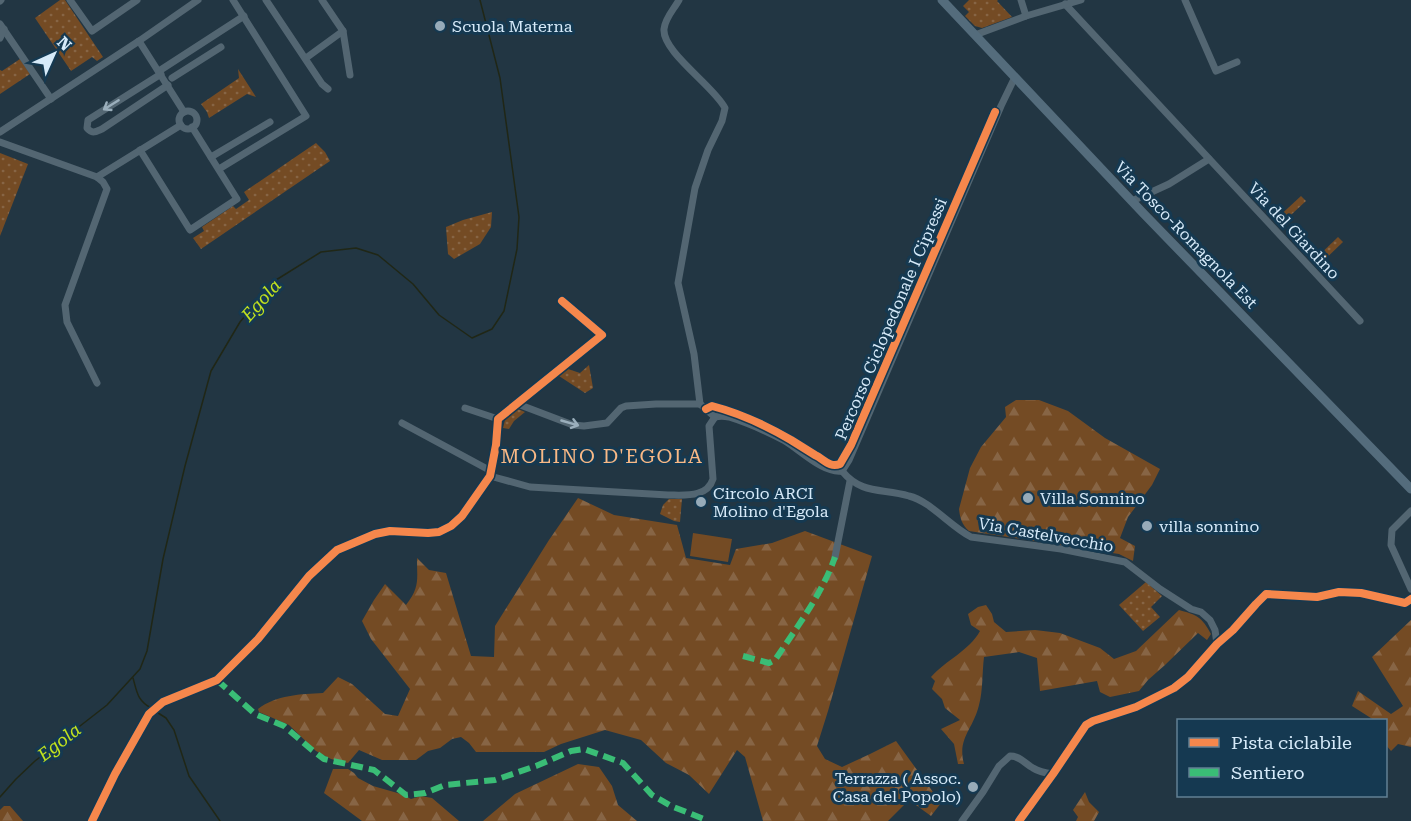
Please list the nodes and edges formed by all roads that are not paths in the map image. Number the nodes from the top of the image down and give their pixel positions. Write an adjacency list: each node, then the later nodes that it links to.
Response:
1 (70, 0): 2 (street)
2 (137, 0)
3 (198, 0): 19 (street)
4 (233, 0): 13 (street)
5 (266, 0): 22 (street)
6 (322, 0): 16 (street)
7 (679, 0): 49 (street)
8 (942, 0): 17 (main road, Via Tosco-Romagnola Est)
9 (1021, 0): 14 (street)
10 (1081, 0): 12 (street)
11 (1185, 0): 24 (street)
12 (1065, 4): 14 (street); 41 (street, Via del Giardino)
13 (244, 16): 21 (street); 38 (street)
14 (1026, 16): 17 (street)
15 (2, 26): 18 (street); 30 (street)
16 (343, 31): 22 (street); 26 (street)
17 (975, 35): 27 (main road, Via Tosco-Romagnola Est)
18 (0, 38)
19 (140, 40): 25 (street); 30 (street)
20 (221, 47): 23 (street)
21 (193, 49): 23 (street); 25 (street)
22 (306, 58): 29 (street)
23 (201, 60): 28 (street)
24 (1237, 62)
25 (160, 73): 28 (street); 28 (street, one-way to 28)
26 (350, 75)
27 (1015, 77): 44 (main road, Via Tosco-Romagnola Est); 54 (street)
28 (170, 82): 31 (street)
29 (328, 89)
30 (51, 99): 35 (street)
31 (184, 112): 33 (street); 34 (street)
32 (270, 122): 36 (street)
33 (181, 125): 34 (street); 39 (street)
34 (192, 127): 40 (street)
35 (0, 132)
36 (247, 135): 38 (street); 40 (street)
37 (0, 142): 43 (street)
38 (254, 148): 42 (street)
39 (140, 150): 42 (street); 43 (street)
40 (211, 157): 42 (street)
41 (1209, 159): 44 (street); 46 (street, Via del Giardino)
42 (219, 170)
43 (97, 177): 47 (street)
44 (1132, 201): 57 (main road, Via Tosco-Romagnola Est)
45 (562, 301): 48 (street)
46 (1360, 321)
47 (97, 383)
48 (515, 403): 49 (street, one-way to 49); 52 (street)
49 (700, 404): 51 (street)
50 (465, 408): 52 (street)
51 (715, 417): 54 (street); 55 (street)
52 (498, 419): 55 (street)
53 (402, 423): 55 (street)
54 (842, 471): 56 (street)
55 (491, 474): 64 (street)
56 (850, 481): 59 (street); 62 (street, Via Castelvecchio)
57 (1410, 486)
58 (1411, 511): 60 (street)
59 (835, 557)
60 (1411, 588)
61 (1411, 599): 62 (street)
62 (1217, 644): 63 (street)
63 (1053, 774): 65 (street); 66 (street)
64 (92, 821)
65 (962, 821)
66 (1019, 821)

